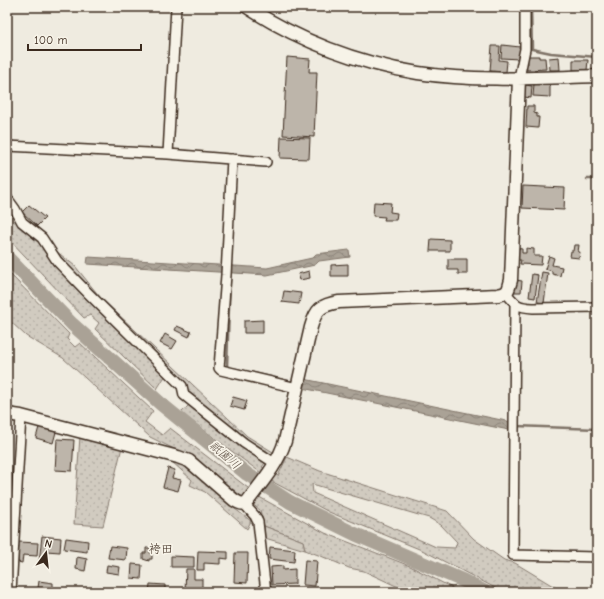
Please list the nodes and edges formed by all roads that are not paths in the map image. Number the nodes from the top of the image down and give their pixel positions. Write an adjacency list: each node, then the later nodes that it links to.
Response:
1 (176, 7): 7 (street)
2 (247, 7): 5 (street)
3 (525, 7): 5 (street)
4 (597, 76): 5 (street)
5 (519, 78): 11 (street)
6 (7, 146): 7 (street)
7 (168, 154): 8 (street)
8 (232, 159): 9 (street); 14 (street)
9 (266, 162)
10 (7, 198): 17 (street)
11 (506, 293): 12 (street); 14 (street)
12 (515, 304): 13 (street); 20 (street)
13 (597, 307)
14 (297, 388): 17 (street)
15 (7, 414): 16 (street)
16 (21, 416): 18 (street); 19 (street)
17 (276, 464): 18 (street)
18 (246, 503): 22 (street)
19 (11, 526): 21 (street)
20 (597, 557)
21 (11, 592)
22 (266, 592)

